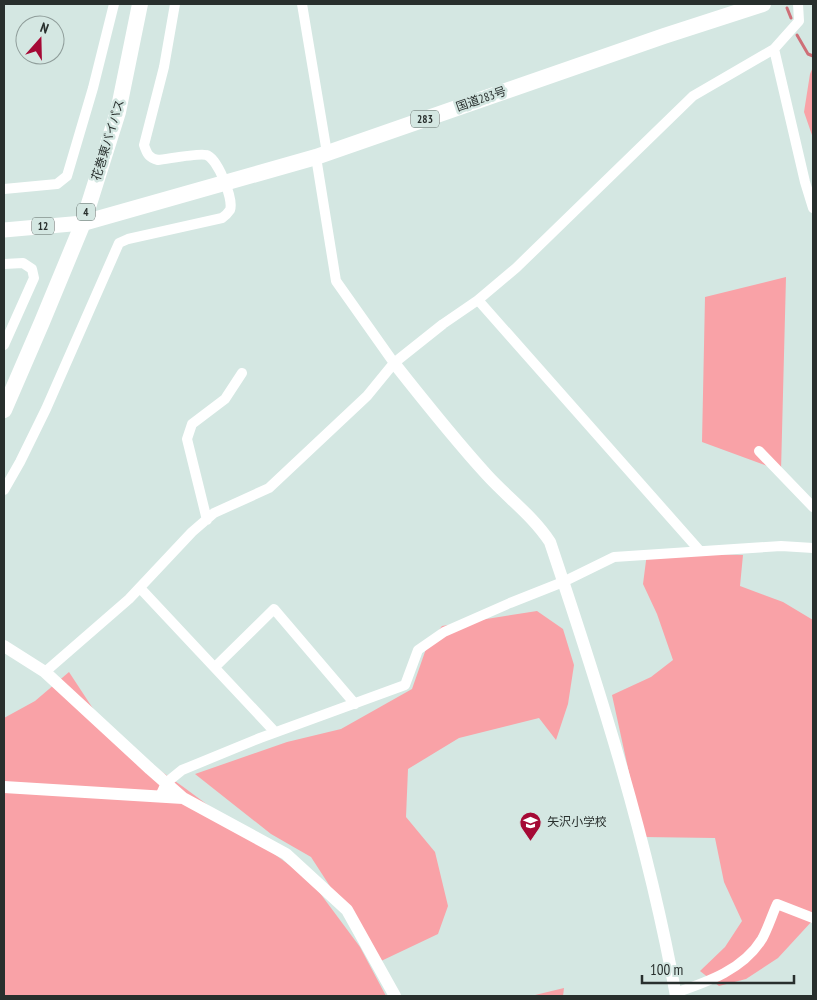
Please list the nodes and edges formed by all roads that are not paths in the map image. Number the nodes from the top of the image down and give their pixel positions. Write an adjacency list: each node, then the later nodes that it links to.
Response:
1 (114, 4): 10 (street)
2 (140, 4): 12 (highway, 花巻東バイパス / 4)
3 (175, 4): 9 (street)
4 (302, 4): 8 (street)
5 (763, 4): 8 (highway, 国道283号 / 283)
6 (798, 4): 7 (street)
7 (774, 49): 11 (street); 15 (street)
8 (321, 155): 9 (highway, 国道283号 / 283); 17 (street)
9 (226, 183): 12 (highway, 国道283号 / 283); 21 (street)
10 (4, 189)
11 (813, 208)
12 (82, 223): 13 (main road, 12); 19 (highway, 花巻東バイパス / 4)
13 (4, 230)
14 (4, 264): 16 (street)
15 (478, 300): 17 (street); 25 (street)
16 (4, 344)
17 (394, 363): 23 (street); 26 (street)
18 (242, 373): 23 (street)
19 (4, 410)
20 (759, 451): 22 (street)
21 (4, 490)
22 (813, 507)
23 (207, 520): 27 (street)
24 (813, 548): 25 (street)
25 (700, 551): 26 (street)
26 (563, 582): 31 (street); 38 (street)
27 (140, 588): 29 (street); 30 (street)
28 (4, 646): 30 (street)
29 (214, 667): 31 (street); 32 (street)
30 (45, 672): 33 (street)
31 (355, 704): 32 (street)
32 (276, 732): 33 (street)
33 (166, 783): 35 (street); 36 (street)
34 (4, 787): 35 (street)
35 (160, 796): 36 (street)
36 (183, 798): 39 (street)
37 (813, 918): 38 (street)
38 (675, 995)
39 (395, 996)

